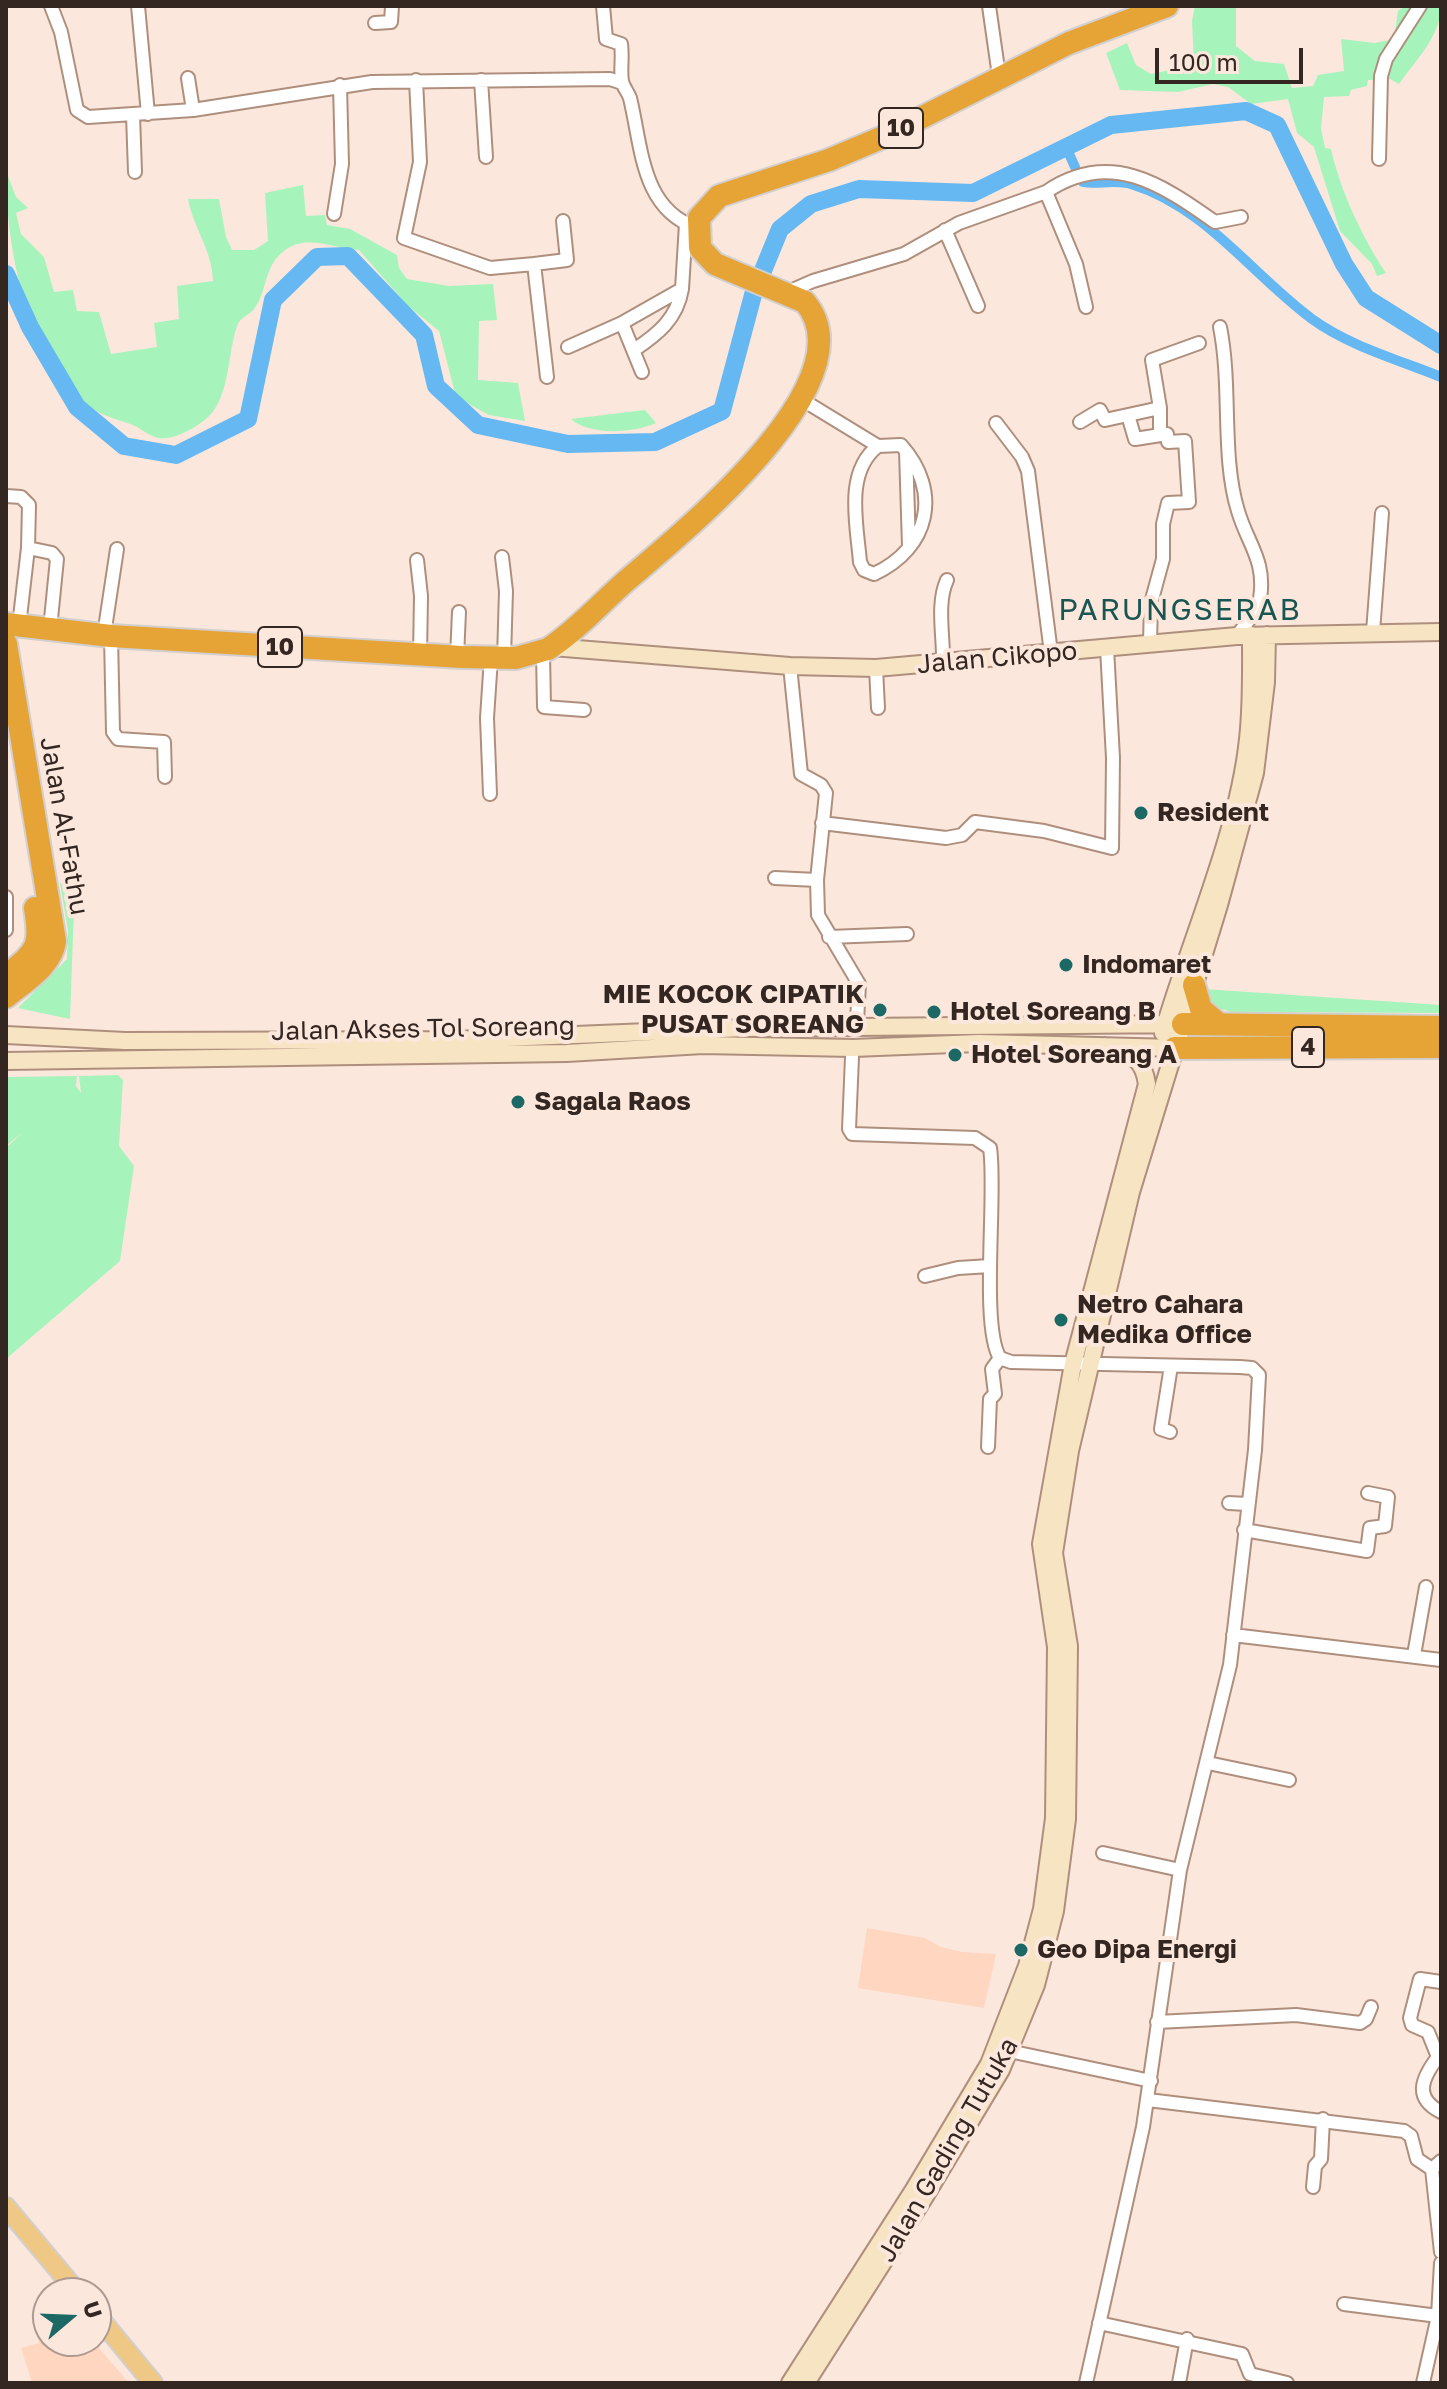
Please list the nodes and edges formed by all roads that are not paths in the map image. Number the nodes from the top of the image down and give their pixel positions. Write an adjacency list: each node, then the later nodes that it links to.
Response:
1 (51, 6): 17 (street)
2 (138, 6): 16 (street)
3 (392, 6): 8 (street)
4 (603, 6): 13 (street)
5 (989, 6): 9 (street)
6 (1167, 6): 9 (highway, 10)
7 (1420, 6): 19 (street)
8 (375, 23)
9 (999, 76): 25 (highway, 10)
10 (188, 78): 15 (street)
11 (416, 80): 12 (street); 14 (street); 27 (street)
12 (481, 80): 13 (street); 18 (street)
13 (622, 83): 25 (street)
14 (340, 85): 15 (street); 22 (street)
15 (193, 110): 16 (street)
16 (148, 114): 17 (street)
17 (133, 115): 20 (street)
18 (486, 157)
19 (1379, 159)
20 (135, 172)
21 (1046, 192): 23 (street); 26 (street); 31 (street)
22 (334, 214)
23 (1241, 217)
24 (563, 221): 27 (street)
25 (691, 226): 28 (street); 29 (highway)
26 (945, 230): 29 (street); 30 (street)
27 (534, 264): 38 (street)
28 (682, 289): 32 (street); 36 (street)
29 (785, 291): 39 (highway)
30 (978, 306)
31 (1086, 307)
32 (622, 323): 35 (street); 36 (street)
33 (1220, 327): 60 (street)
34 (1199, 343): 40 (street)
35 (568, 347)
36 (634, 350): 37 (street)
37 (642, 372)
38 (547, 377)
39 (801, 399): 45 (street); 65 (highway)
40 (1160, 408): 41 (street); 44 (street)
41 (1128, 415): 42 (street); 44 (street)
42 (1080, 422)
43 (996, 423): 66 (street)
44 (1160, 435): 62 (street)
45 (878, 446): 46 (street); 49 (street)
46 (906, 451): 49 (street); 49 (street)
47 (6, 496): 50 (street)
48 (1382, 513): 58 (street)
49 (909, 546)
50 (28, 548): 56 (street); 57 (street)
51 (117, 549): 61 (street)
52 (502, 557): 69 (street)
53 (417, 560): 67 (street)
54 (947, 580): 70 (street)
55 (459, 612): 68 (street)
56 (13, 625): 57 (highway, 10)
57 (50, 629): 61 (highway, 10)
58 (1373, 632): 59 (main road, Jalan Cikopo); 60 (main road, Jalan Cikopo)
59 (1441, 632)
60 (1252, 635): 62 (main road, Jalan Cikopo); 87 (main road, Jalan Gading Tutuka); 93 (main road, Jalan Gading Tutuka)
61 (107, 636): 67 (highway, 10); 76 (street)
62 (1150, 643): 64 (main road, Jalan Cikopo)
63 (6, 644): 77 (highway, Jalan Al-Fathu)
64 (1107, 648): 66 (main road, Jalan Cikopo); 79 (street)
65 (548, 649): 69 (highway, 10); 71 (main road, Jalan Cikopo); 74 (street)
66 (1051, 653): 70 (main road, Jalan Cikopo)
67 (420, 655): 68 (highway, 10)
68 (457, 657): 69 (highway, 10)
69 (497, 658): 78 (street)
70 (943, 664): 72 (main road, Jalan Cikopo)
71 (790, 666): 72 (main road, Jalan Cikopo); 79 (street)
72 (876, 668): 73 (street)
73 (878, 708)
74 (584, 710)
75 (6, 725): 77 (highway, Jalan Al-Fathu)
76 (165, 777)
77 (21, 781): 86 (highway, Jalan Al-Fathu); 88 (highway, Jalan Al-Fathu)
78 (490, 794)
79 (822, 823): 81 (street)
80 (775, 878): 81 (street)
81 (817, 880): 85 (street)
82 (6, 897): 83 (street)
83 (6, 930)
84 (907, 934): 85 (street)
85 (829, 937): 90 (street)
86 (6, 976)
87 (1194, 985): 93 (main road, Jalan Gading Tutuka); 94 (highway)
88 (6, 997)
89 (6, 1020): 97 (main road)
90 (857, 1021): 91 (main road, Jalan Akses Tol Soreang); 92 (main road, Jalan Akses Tol Soreang)
91 (1128, 1023): 92 (main road, Jalan Akses Tol Soreang); 93 (main road, Jalan Akses Tol Soreang)
92 (745, 1024): 98 (main road, Jalan Akses Tol Soreang); 100 (main road, Jalan Akses Tol Soreang)
93 (1174, 1024): 94 (highway, 4); 102 (main road, Jalan Gading Tutuka)
94 (1219, 1024): 95 (highway, 4)
95 (1441, 1027)
96 (6, 1035): 97 (main road, Jalan Akses Tol Soreang)
97 (49, 1036): 98 (main road, Jalan Akses Tol Soreang)
98 (100, 1037): 100 (main road, Jalan Akses Tol Soreang)
99 (1105, 1046): 102 (main road, Jalan Akses Tol Soreang); 103 (main road, Jalan Akses Tol Soreang); 104 (main road, Jalan Akses Tol Soreang); 110 (main road, Jalan Gading Tutuka)
100 (453, 1047): 103 (main road, Jalan Akses Tol Soreang); 105 (main road, Jalan Akses Tol Soreang)
101 (1441, 1047): 102 (highway, 4)
102 (1166, 1048): 110 (main road, Jalan Gading Tutuka)
103 (691, 1050): 104 (main road, Jalan Akses Tol Soreang); 105 (main road, Jalan Akses Tol Soreang)
104 (852, 1057): 107 (street)
105 (101, 1059): 106 (main road, Jalan Akses Tol Soreang)
106 (6, 1061)
107 (990, 1266): 108 (street); 109 (street)
108 (925, 1276)
109 (1000, 1358): 110 (street); 113 (street)
110 (1081, 1364): 111 (street); 129 (main road, Jalan Gading Tutuka); 143 (main road, Jalan Gading Tutuka)
111 (1171, 1366): 112 (street); 116 (street)
112 (1170, 1432)
113 (988, 1447)
114 (1368, 1493): 117 (street)
115 (1229, 1503): 116 (street)
116 (1247, 1504): 117 (street)
117 (1244, 1530): 119 (street)
118 (1426, 1587): 120 (street)
119 (1233, 1635): 120 (street); 122 (street)
120 (1414, 1655): 121 (street)
121 (1441, 1660)
122 (1208, 1763): 123 (street); 125 (street)
123 (1289, 1780)
124 (1103, 1853): 125 (street)
125 (1180, 1870): 128 (street)
126 (1441, 1982): 130 (street)
127 (1371, 2007): 128 (street)
128 (1157, 2022): 131 (street)
129 (1009, 2051): 131 (street); 143 (main road, Jalan Gading Tutuka)
130 (1439, 2057): 133 (street)
131 (1151, 2081): 132 (street)
132 (1148, 2100): 134 (street); 146 (street)
133 (1441, 2112)
134 (1323, 2119): 135 (street); 136 (street)
135 (1437, 2165): 139 (street)
136 (1313, 2187)
137 (6, 2207): 142 (main road)
138 (6, 2221): 141 (main road)
139 (1441, 2252)
140 (1441, 2263): 145 (street)
141 (53, 2277)
142 (65, 2277)
143 (864, 2279): 152 (main road, Jalan Gading Tutuka); 153 (main road, Jalan Gading Tutuka)
144 (1344, 2304): 145 (street)
145 (1438, 2316): 157 (street)
146 (1099, 2323): 148 (street); 154 (street)
147 (112, 2333): 151 (main road)
148 (1187, 2339): 155 (street); 156 (street)
149 (112, 2347): 150 (main road)
150 (142, 2383)
151 (153, 2383)
152 (790, 2383)
153 (806, 2383)
154 (1086, 2383)
155 (1179, 2383)
156 (1287, 2383)
157 (1423, 2383)

